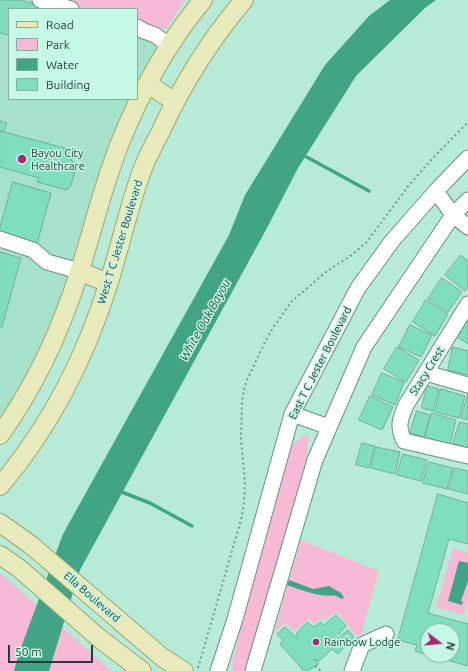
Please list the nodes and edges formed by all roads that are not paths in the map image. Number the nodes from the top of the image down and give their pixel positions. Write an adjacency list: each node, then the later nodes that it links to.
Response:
1 (40, 0): 4 (street)
2 (203, 0): 6 (main road)
3 (244, 0): 8 (main road, West T C Jester Boulevard)
4 (68, 8)
5 (138, 28): 6 (street)
6 (170, 46): 7 (main road)
7 (148, 84): 8 (main road); 14 (main road)
8 (174, 102): 15 (main road, West T C Jester Boulevard)
9 (468, 158): 10 (street, East T C Jester Boulevard)
10 (436, 191): 11 (street); 19 (street, East T C Jester Boulevard)
11 (463, 208): 12 (street); 20 (street)
12 (468, 227)
13 (0, 239): 14 (street)
14 (79, 271): 15 (main road); 21 (main road)
15 (108, 283): 23 (main road, West T C Jester Boulevard)
16 (468, 304): 17 (street, Stacy Crest)
17 (426, 373): 18 (street); 22 (street, Stacy Crest)
18 (468, 385)
19 (292, 414): 20 (street); 29 (street, East T C Jester Boulevard)
20 (329, 426): 30 (street)
21 (0, 435)
22 (468, 456)
23 (0, 486)
24 (0, 524): 28 (main road, Ella Boulevard)
25 (0, 555): 27 (main road)
26 (382, 636): 31 (street)
27 (142, 671)
28 (184, 671)
29 (218, 671)
30 (253, 671)
31 (352, 671)

